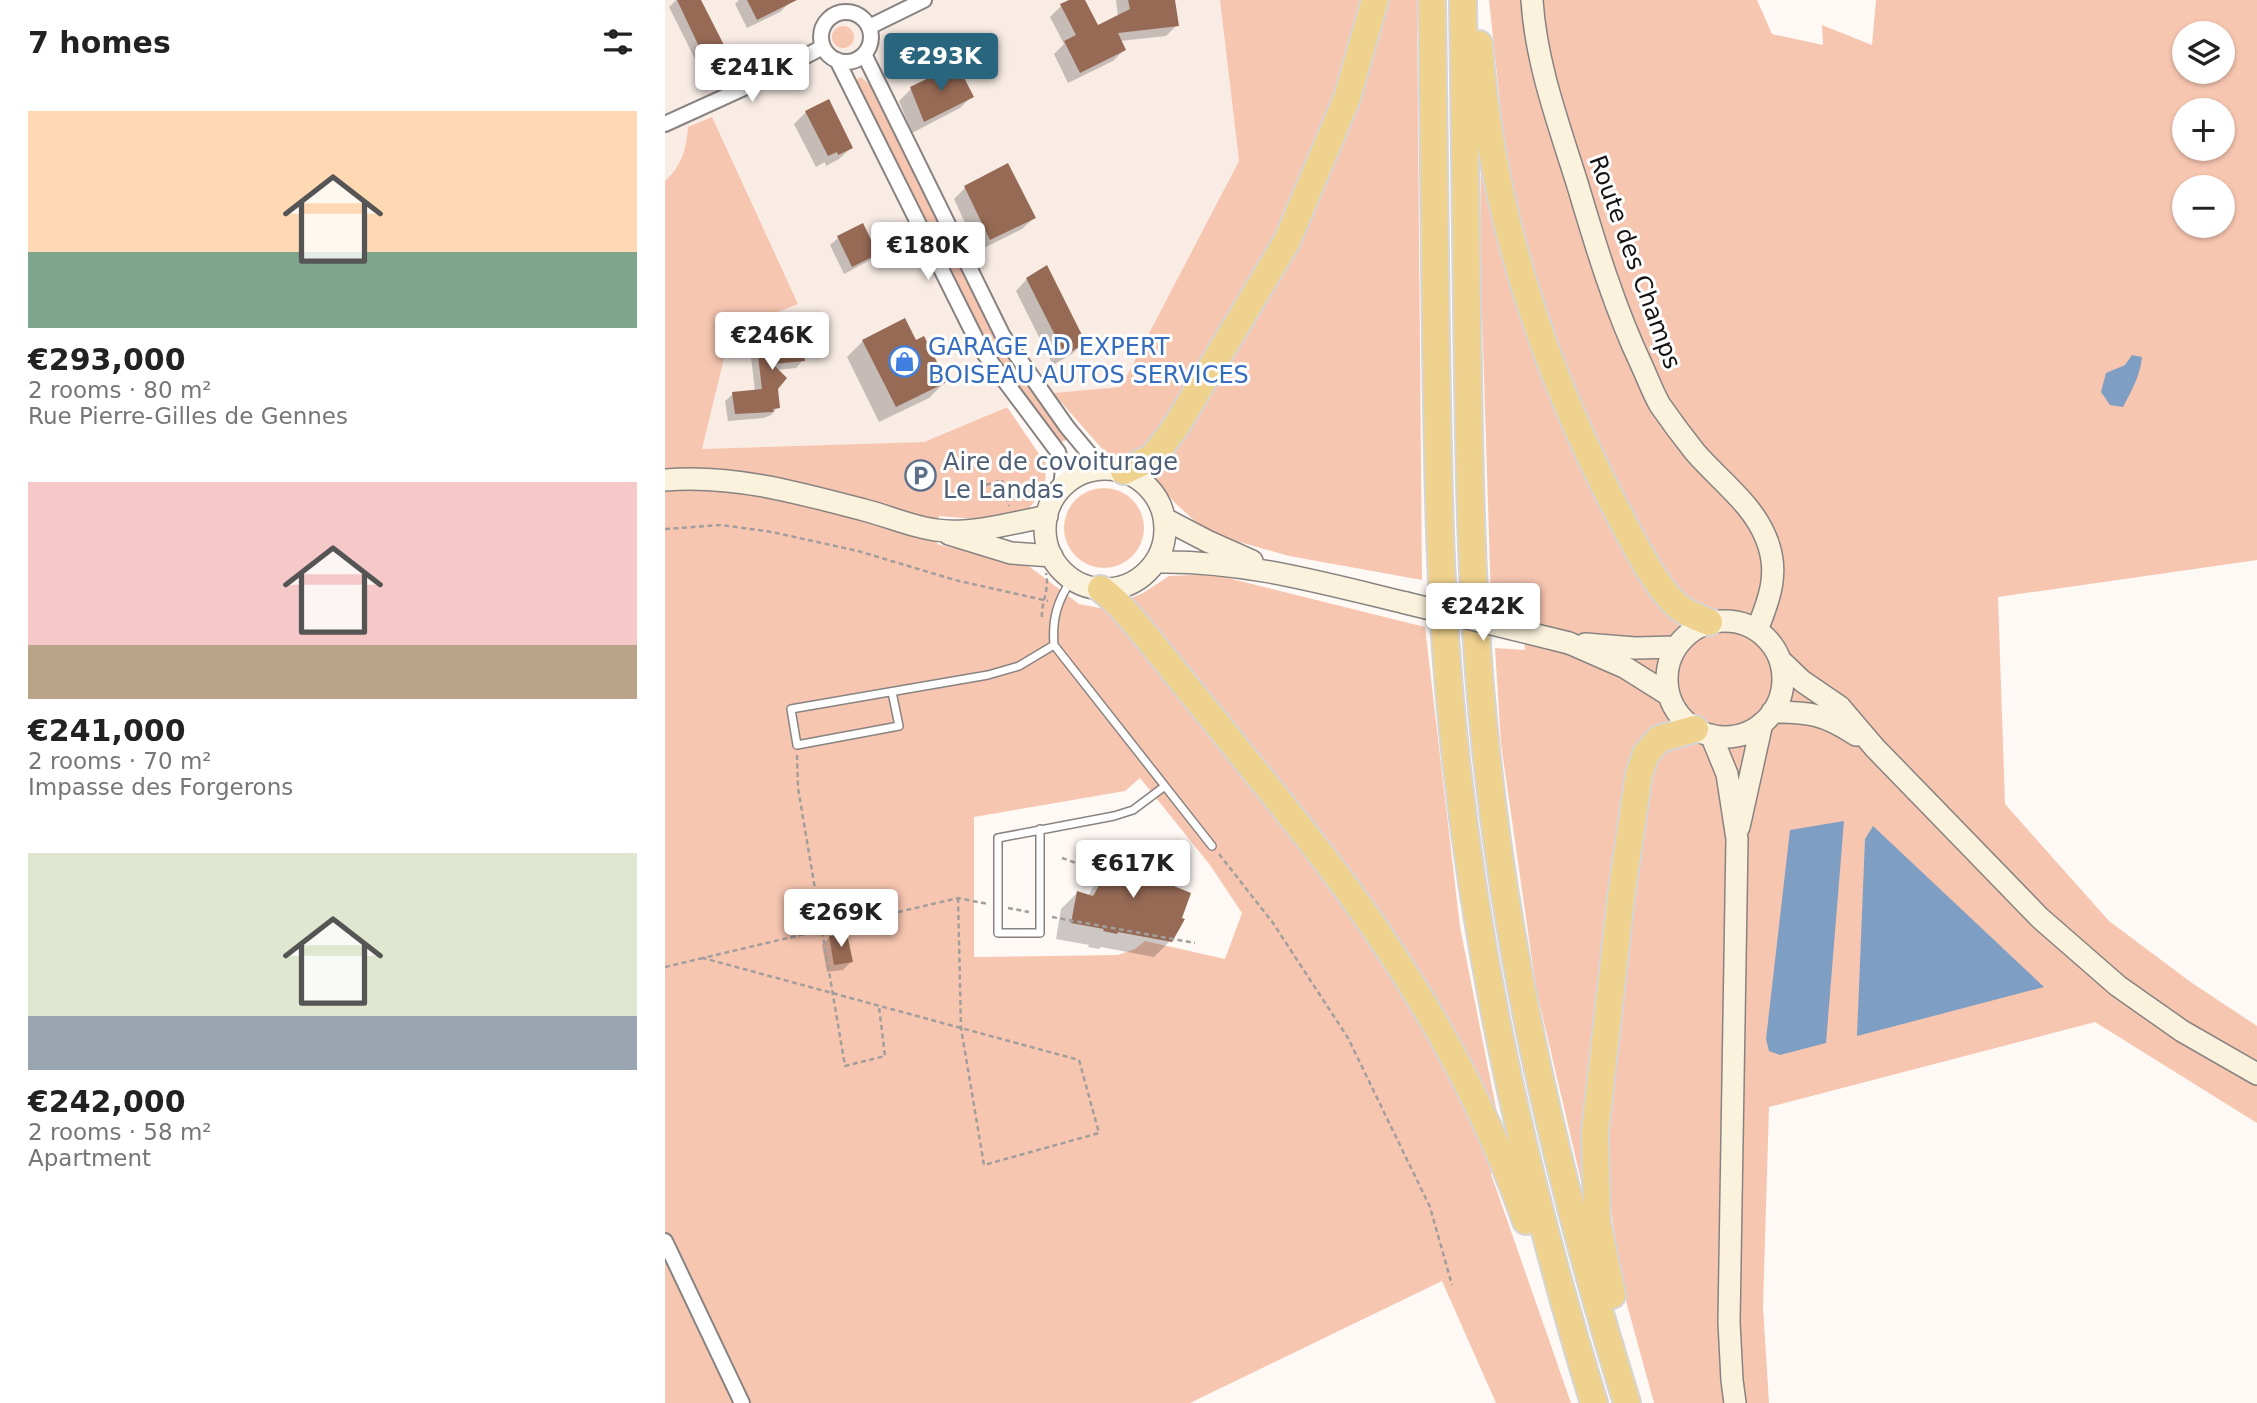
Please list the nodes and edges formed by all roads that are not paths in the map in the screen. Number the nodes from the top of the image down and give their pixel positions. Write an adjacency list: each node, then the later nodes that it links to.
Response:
1 (924, 0): 8 (street)
2 (1375, 0): 13 (highway)
3 (1432, 0): 41 (highway)
4 (1463, 0): 44 (highway)
5 (1470, 0): 24 (highway)
6 (1532, 0): 25 (street, Route des Champs)
7 (834, 7): 8 (street); 9 (street)
8 (869, 27): 10 (street)
9 (823, 47): 11 (street); 12 (street)
10 (864, 54): 11 (street); 13 (street)
11 (837, 60): 15 (street)
12 (665, 124)
13 (1113, 470): 15 (street); 17 (street)
14 (665, 480): 18 (street)
15 (1061, 488): 16 (street)
16 (1047, 516): 18 (street); 19 (street)
17 (1165, 519): 20 (street); 21 (street)
18 (937, 530): 19 (street)
19 (1047, 562): 22 (street)
20 (1156, 562): 21 (street); 23 (street)
21 (1273, 571): 26 (street, bridge)
22 (1072, 579): 23 (street); 27 (lane)
23 (1101, 589): 41 (highway)
24 (1709, 622): 25 (street); 28 (street)
25 (1756, 630): 29 (street)
26 (1569, 643): 28 (street); 31 (street)
27 (1054, 645): 30 (lane); 35 (lane)
28 (1676, 647): 31 (street)
29 (1780, 660): 32 (street); 34 (street)
30 (892, 692): 30 (lane)
31 (1669, 695): 33 (street)
32 (1767, 718): 33 (street); 34 (street); 37 (street)
33 (1703, 732): 37 (street); 44 (highway)
34 (1875, 748): 39 (street)
35 (1165, 786): 36 (lane); 38 (lane)
36 (1040, 829): 36 (lane)
37 (1737, 839): 45 (street)
38 (1212, 846)
39 (2257, 1074)
40 (665, 1241): 42 (street)
41 (1563, 1301): 43 (highway)
42 (742, 1403)
43 (1594, 1403)
44 (1629, 1403)
45 (1735, 1403)

